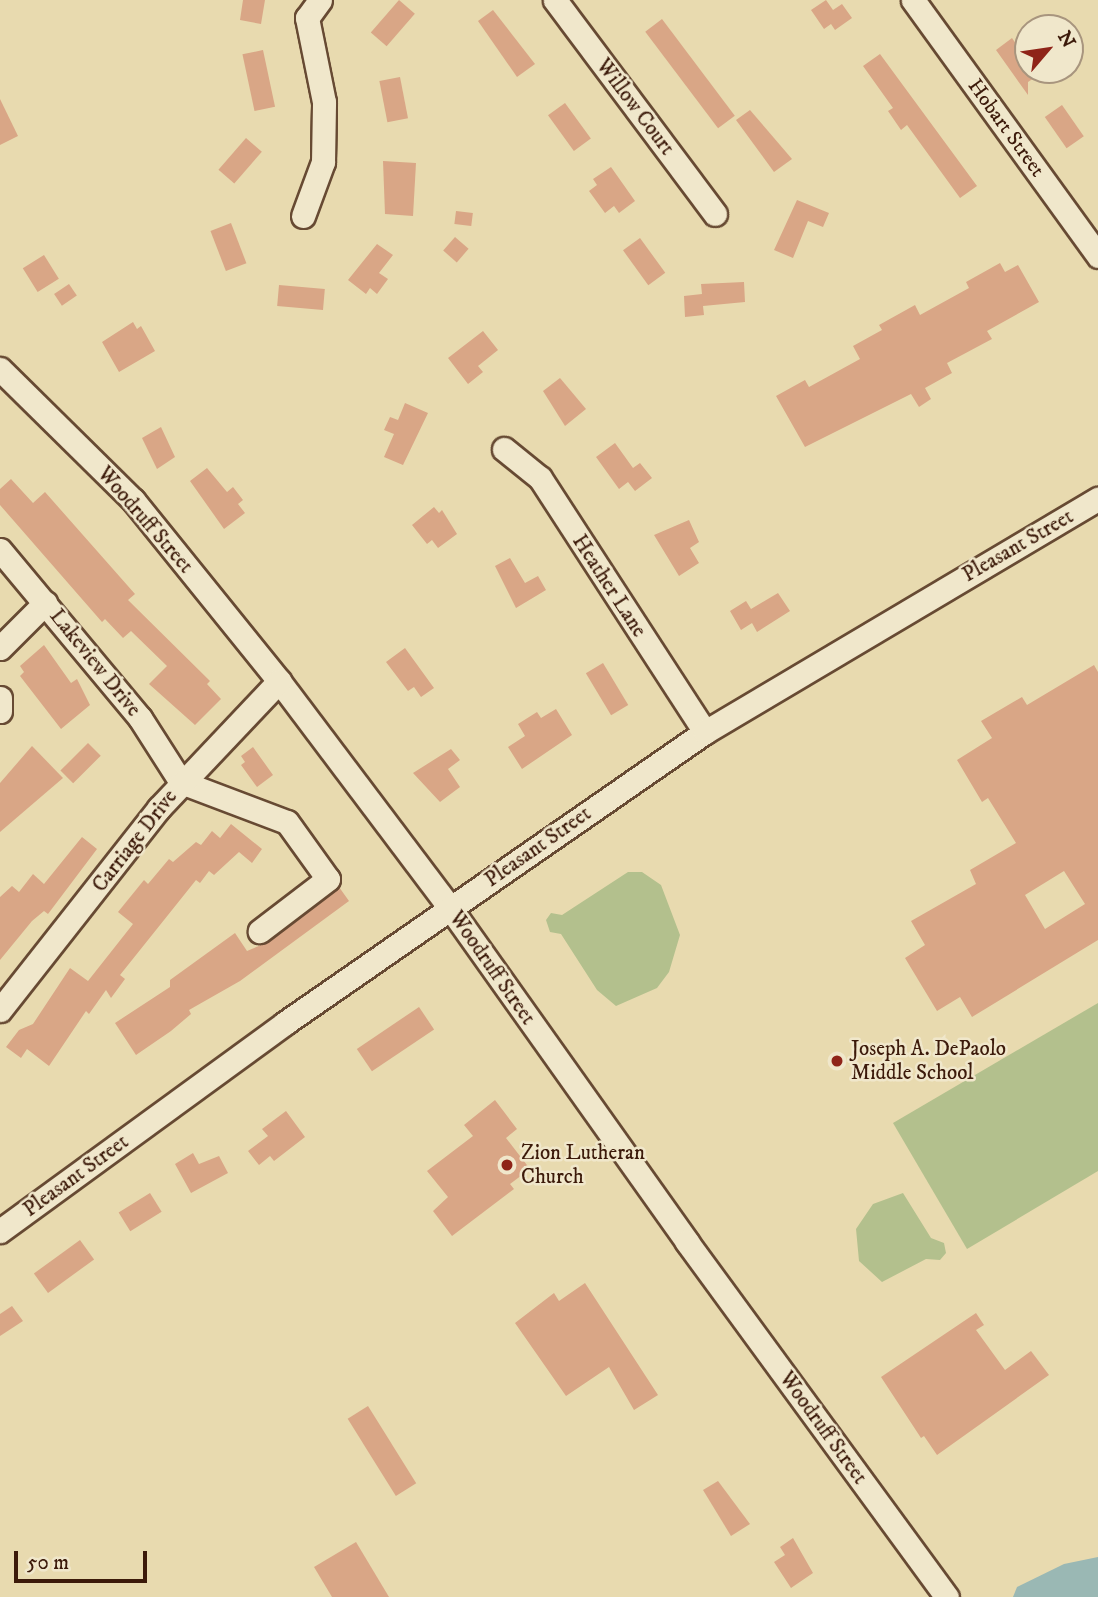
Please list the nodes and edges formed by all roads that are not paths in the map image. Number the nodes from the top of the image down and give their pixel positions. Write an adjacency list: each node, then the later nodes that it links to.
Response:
1 (320, 0): 5 (street)
2 (555, 0): 4 (street, Willow Court)
3 (913, 0): 6 (street, Hobart Street)
4 (715, 215)
5 (303, 216)
6 (1098, 256)
7 (0, 369): 13 (street, Woodruff Street)
8 (503, 449): 16 (street, Heather Lane)
9 (1098, 499): 16 (street, Pleasant Street)
10 (0, 550): 11 (street, Lakeview Drive)
11 (45, 603): 12 (street); 17 (street, Lakeview Drive)
12 (0, 648)
13 (279, 681): 17 (street, Carriage Drive); 18 (street, Woodruff Street)
14 (0, 698): 15 (street)
15 (0, 711)
16 (705, 732): 18 (street, Pleasant Street)
17 (181, 782): 19 (street); 20 (street, Carriage Drive)
18 (450, 908): 21 (street, Pleasant Street); 22 (street, Woodruff Street)
19 (260, 931)
20 (0, 1010)
21 (0, 1231)
22 (947, 1597)

